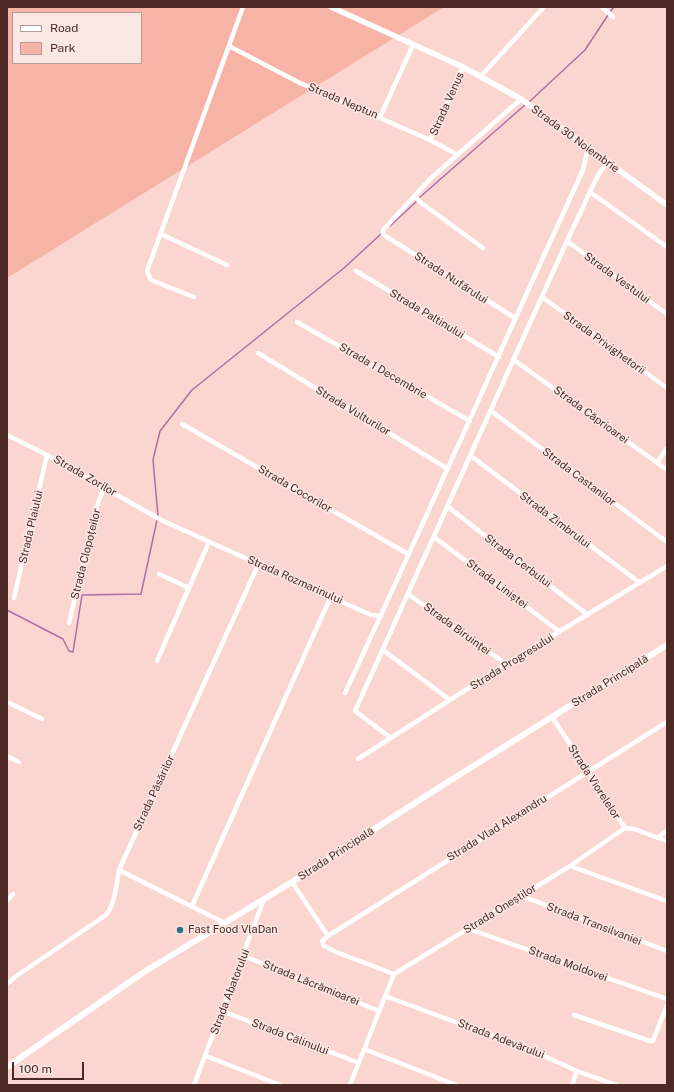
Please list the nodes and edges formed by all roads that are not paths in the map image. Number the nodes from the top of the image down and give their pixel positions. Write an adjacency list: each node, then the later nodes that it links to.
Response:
1 (243, 7): 7 (street)
2 (331, 7): 6 (street, Strada 30 Noiembrie)
3 (544, 7): 9 (street)
4 (602, 7): 5 (street)
5 (613, 17)
6 (413, 45): 8 (street, Strada 30 Noiembrie); 11 (street)
7 (228, 46): 11 (street, Strada Neptun); 19 (street)
8 (464, 67): 9 (street, Strada 30 Noiembrie); 12 (street, Strada Venus)
9 (481, 76): 10 (street, Strada 30 Noiembrie)
10 (521, 99): 13 (street, Strada 30 Noiembrie); 14 (street)
11 (380, 117): 12 (street, Strada Neptun)
12 (430, 140): 14 (street, Strada Neptun)
13 (588, 148): 15 (street, Strada 30 Noiembrie); 28 (street)
14 (458, 155): 17 (street)
15 (607, 162): 16 (street); 18 (street, Strada 30 Noiembrie)
16 (590, 192): 20 (street); 21 (street)
17 (415, 196): 22 (street); 28 (street, Strada Nufărului)
18 (667, 205)
19 (161, 234): 23 (street); 25 (street)
20 (567, 241): 26 (street); 27 (street, Strada Vestului)
21 (667, 247)
22 (483, 248)
23 (227, 265)
24 (356, 270): 31 (street, Strada Paltinului)
25 (194, 297)
26 (542, 297): 32 (street); 33 (street, Strada Privighetorii)
27 (667, 314)
28 (515, 318): 31 (street)
29 (297, 322): 35 (street, Strada 1 Decembrie)
30 (258, 353): 42 (street, Strada Vulturilor)
31 (499, 357): 35 (street)
32 (514, 360): 34 (street); 41 (street, Strada Căprioarei)
33 (667, 388)
34 (491, 411): 40 (street); 49 (street, Strada Castanilor)
35 (470, 421): 42 (street)
36 (182, 424): 50 (street, Strada Cocorilor)
37 (7, 435): 39 (street, Strada Zorilor)
38 (667, 448): 41 (street)
39 (48, 455): 44 (street, Strada Zorilor); 58 (street, Strada Plaiului)
40 (471, 456): 45 (street); 54 (street, Strada Zimbrului)
41 (657, 463): 43 (street, Strada Căprioarei)
42 (448, 469): 50 (street)
43 (667, 470)
44 (104, 487): 46 (street, Strada Zorilor); 61 (street, Strada Clopoțeilor)
45 (448, 507): 47 (street); 59 (street, Strada Cerbului)
46 (161, 520): 48 (street, Strada Rozmarinului)
47 (434, 537): 56 (street); 62 (street, Strada Liniștei)
48 (210, 542): 51 (street, Strada Rozmarinului); 55 (street)
49 (667, 542)
50 (408, 554): 60 (street)
51 (258, 564): 57 (street, Strada Rozmarinului); 83 (street, Strada Păsărilor)
52 (667, 566): 54 (street, Strada Progresului)
53 (159, 574): 55 (street)
54 (640, 583): 59 (street, Strada Progresului)
55 (189, 588): 65 (street)
56 (408, 594): 64 (street); 66 (street, Strada Biruinței)
57 (331, 596): 60 (street, Strada Rozmarinului); 90 (street)
58 (14, 598)
59 (588, 615): 62 (street, Strada Progresului)
60 (381, 616): 67 (street)
61 (69, 623)
62 (560, 632): 66 (street, Strada Progresului)
63 (667, 645): 70 (main road, Strada Principală)
64 (383, 650): 68 (street); 73 (street)
65 (157, 661)
66 (506, 664): 68 (street, Strada Progresului)
67 (345, 693)
68 (450, 700): 73 (street, Strada Progresului)
69 (7, 702): 71 (street)
70 (552, 717): 77 (street, Strada Viorelelor); 84 (main road, Strada Principală)
71 (42, 719)
72 (667, 722): 77 (street, Strada Vlad Alexandru)
73 (391, 738): 75 (street, Strada Progresului)
74 (7, 756): 76 (street)
75 (358, 759)
76 (19, 762)
77 (587, 772): 78 (street, Strada Viorelelor); 93 (street, Strada Vlad Alexandru)
78 (625, 828): 80 (street, Strada Viorelelor); 82 (street, Strada Oneștilor)
79 (667, 831): 80 (street)
80 (658, 837): 81 (street, Strada Viorelelor)
81 (667, 841)
82 (570, 866): 86 (street, Strada Oneștilor); 89 (street)
83 (119, 870): 90 (street); 97 (street, Strada Păsărilor)
84 (292, 882): 87 (main road, Strada Principală); 93 (street)
85 (13, 894): 88 (street)
86 (522, 896): 92 (street, Strada Oneștilor); 94 (street, Strada Transilvaniei)
87 (264, 899): 91 (main road, Strada Principală); 95 (street, Strada Abatorului)
88 (7, 901)
89 (667, 901)
90 (192, 906): 91 (street)
91 (225, 923): 107 (main road, Strada Principală)
92 (469, 929): 96 (street, Strada Oneștilor); 99 (street, Strada Moldovei)
93 (328, 936): 96 (street)
94 (667, 951)
95 (244, 956): 101 (street, Strada Abatorului); 102 (street, Strada Lăcrămioarei)
96 (394, 974): 98 (street)
97 (7, 984)
98 (385, 996): 102 (street); 108 (street, Strada Adevărului)
99 (667, 999)
100 (667, 1005): 103 (street)
101 (222, 1011): 105 (street, Strada Abatorului); 106 (street, Strada Călinului)
102 (379, 1011): 104 (street)
103 (574, 1015)
104 (364, 1049): 106 (street); 112 (street)
105 (206, 1056): 109 (street, Strada Abatorului); 110 (street)
106 (359, 1063): 111 (street)
107 (7, 1067)
108 (577, 1071): 113 (street); 114 (street, Strada Adevărului)
109 (194, 1085)
110 (280, 1085)
111 (350, 1085)
112 (456, 1085)
113 (572, 1085)
114 (616, 1085)

